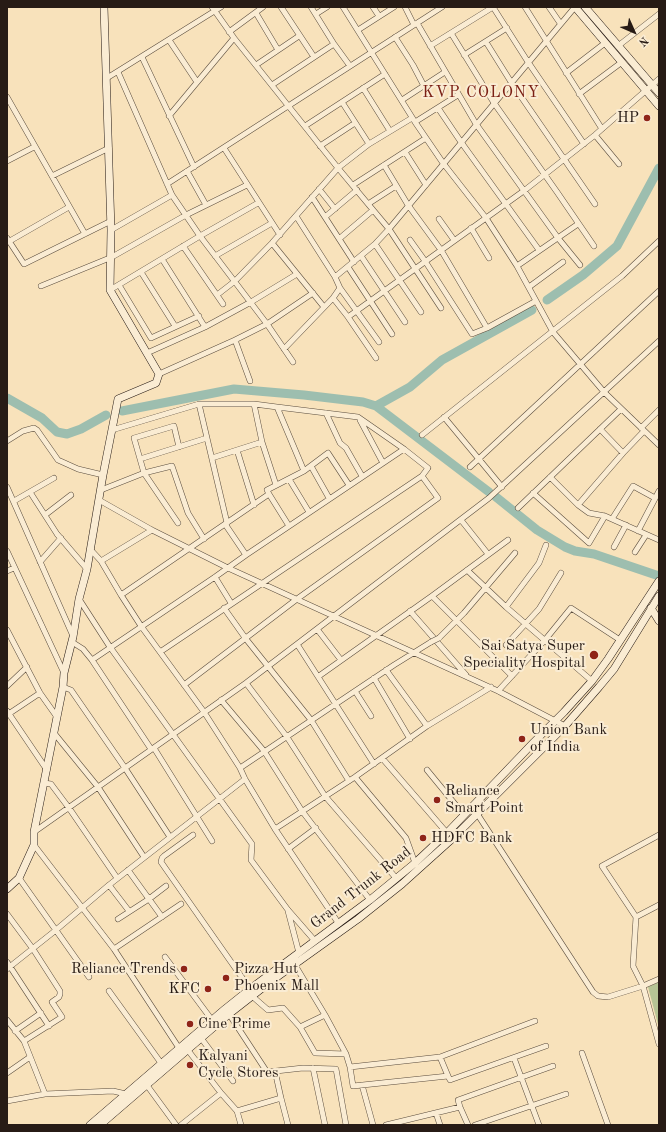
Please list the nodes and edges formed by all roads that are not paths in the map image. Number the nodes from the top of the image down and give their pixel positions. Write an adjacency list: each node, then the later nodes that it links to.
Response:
1 (104, 7): 52 (main road)
2 (221, 7): 17 (street)
3 (263, 7): 19 (street)
4 (281, 7): 29 (street)
5 (311, 7): 20 (street)
6 (327, 7): 20 (street)
7 (343, 7): 26 (street)
8 (373, 7): 22 (street)
9 (394, 7): 22 (street)
10 (405, 7): 24 (street)
11 (442, 7): 18 (street)
12 (493, 7): 25 (street); 28 (street)
13 (525, 7): 33 (street)
14 (549, 7): 23 (street)
15 (575, 7): 23 (street); 35 (main road)
16 (585, 7): 38 (main road)
17 (213, 9): 27 (street); 32 (street)
18 (434, 9): 24 (street)
19 (256, 13): 27 (street); 39 (street)
20 (316, 14): 36 (street)
21 (659, 14): 38 (street)
22 (379, 16): 26 (street)
23 (560, 23): 33 (street)
24 (416, 24): 30 (street); 37 (street)
25 (507, 28): 34 (street); 44 (street)
26 (358, 30): 40 (street)
27 (229, 32): 31 (street)
28 (451, 33): 37 (street); 41 (street)
29 (299, 36): 39 (street); 42 (street)
30 (395, 37): 40 (street); 58 (street)
31 (234, 38): 46 (street); 54 (street)
32 (169, 40): 43 (street); 54 (street)
33 (546, 40): 44 (street); 50 (street)
34 (486, 42): 41 (street); 55 (street)
35 (605, 43): 45 (main road); 50 (street)
36 (334, 44): 42 (street); 47 (street)
37 (430, 46): 49 (street)
38 (618, 46): 57 (main road)
39 (278, 50): 46 (street)
40 (372, 52): 47 (street); 51 (street)
41 (464, 55): 67 (street)
42 (314, 57): 56 (street)
43 (142, 58): 48 (street); 71 (street)
44 (528, 62): 55 (street); 82 (street)
45 (622, 62): 60 (main road); 62 (street)
46 (256, 65): 56 (street)
47 (350, 66): 68 (street)
48 (118, 72): 52 (street); 98 (street)
49 (445, 72): 58 (street); 63 (street)
50 (566, 73): 62 (street)
51 (385, 74): 59 (street); 65 (street)
52 (107, 78): 85 (main road)
53 (659, 79): 57 (street)
54 (197, 82): 71 (street)
55 (511, 82): 67 (street); 88 (street)
56 (272, 85): 68 (street)
57 (652, 85): 60 (street); 61 (main road)
58 (424, 86): 65 (street)
59 (363, 88): 66 (street); 77 (street)
60 (645, 91): 69 (main road); 76 (street)
61 (659, 93)
62 (579, 94): 76 (street)
63 (458, 95): 70 (street); 74 (street)
64 (7, 97): 83 (street)
65 (402, 100): 72 (street)
66 (342, 102): 73 (street); 75 (street)
67 (494, 103): 74 (street); 96 (street)
68 (289, 106): 75 (street); 86 (street)
69 (659, 106)
70 (438, 108): 72 (street); 80 (street)
71 (169, 116): 93 (street)
72 (414, 120): 77 (street); 79 (street)
73 (355, 123): 81 (street); 84 (street)
74 (476, 124): 80 (street); 105 (street)
75 (305, 126): 84 (street)
76 (602, 129): 78 (street)
77 (390, 131): 81 (street)
78 (595, 135): 82 (street); 91 (street)
79 (426, 138): 87 (street); 90 (street)
80 (461, 142): 90 (street); 109 (street)
81 (369, 144): 94 (street)
82 (584, 144): 88 (street)
83 (34, 146): 89 (street); 97 (street)
84 (320, 146): 94 (street)
85 (109, 148): 97 (street); 122 (main road)
86 (224, 148): 93 (street); 99 (street)
87 (405, 152): 92 (street); 101 (street)
88 (564, 159): 96 (street); 111 (street)
89 (7, 160)
90 (444, 163): 101 (street); 120 (street)
91 (619, 164)
92 (384, 165): 100 (street); 102 (street)
93 (194, 167): 95 (street)
94 (338, 168): 100 (street); 103 (street)
95 (187, 171): 98 (street); 112 (street)
96 (544, 174): 105 (street); 124 (street)
97 (52, 176): 114 (street)
98 (167, 184): 106 (street)
99 (247, 184): 108 (street); 112 (street)
100 (352, 185): 104 (street)
101 (426, 185): 113 (street)
102 (396, 186): 110 (street); 113 (street)
103 (319, 189): 107 (street); 115 (street)
104 (357, 190): 110 (street); 115 (street)
105 (524, 190): 109 (street); 131 (street)
106 (172, 195): 117 (street); 127 (street)
107 (312, 197): 118 (street); 119 (street)
108 (258, 203): 123 (street); 130 (street)
109 (506, 203): 120 (street); 142 (street)
110 (368, 204): 116 (street)
111 (595, 204)
112 (206, 205): 117 (street)
113 (408, 205): 126 (street); 141 (street)
114 (69, 207): 128 (street); 135 (street)
115 (335, 209): 119 (street)
116 (373, 210): 126 (street); 132 (street)
117 (186, 216): 130 (street); 145 (street)
118 (296, 216): 129 (street); 157 (street)
119 (325, 217): 132 (street)
120 (486, 218): 125 (street); 152 (street)
121 (439, 219): 134 (street)
122 (111, 221): 127 (main road); 128 (street)
123 (272, 223): 129 (street); 143 (street)
124 (578, 224): 131 (street); 140 (street)
125 (471, 228): 134 (street); 146 (street)
126 (389, 229): 138 (street); 154 (street)
127 (111, 230): 145 (main road)
128 (85, 234): 135 (street)
129 (280, 235): 137 (street)
130 (200, 236): 139 (street); 143 (street)
131 (558, 238): 142 (street); 151 (street)
132 (339, 239): 149 (street)
133 (410, 240): 148 (street)
134 (454, 240): 141 (street)
135 (8, 241)
136 (659, 241): 185 (street)
137 (272, 243): 156 (street); 159 (street)
138 (375, 244): 144 (street); 158 (street)
139 (183, 246): 147 (street); 168 (street)
140 (594, 246)
141 (441, 250): 148 (street); 184 (street)
142 (540, 250): 152 (street)
143 (215, 256): 159 (street)
144 (361, 256): 149 (street); 165 (street)
145 (112, 257): 161 (street); 164 (main road)
146 (489, 258)
147 (162, 259): 155 (street); 178 (street)
148 (425, 261): 154 (street); 184 (street)
149 (354, 262): 153 (street)
150 (563, 262): 162 (street)
151 (580, 265)
152 (517, 266): 162 (street)
153 (348, 267): 157 (street); 170 (street)
154 (415, 268): 158 (street); 175 (street)
155 (141, 272): 160 (street); 182 (street)
156 (297, 274): 167 (street); 172 (street)
157 (335, 277): 163 (street)
158 (400, 279): 165 (street); 177 (street)
159 (235, 281): 168 (street); 172 (street)
160 (119, 285): 164 (street); 182 (street)
161 (41, 286)
162 (529, 287): 171 (street)
163 (340, 288): 169 (street); 176 (street)
164 (110, 290): 191 (main road)
165 (384, 290): 170 (street); 180 (street)
166 (659, 291): 194 (street)
167 (313, 293): 174 (street); 181 (street)
168 (217, 295): 173 (street)
169 (333, 298): 174 (street); 179 (street)
170 (370, 300): 176 (street); 186 (street)
171 (536, 301): 184 (street); 185 (street)
172 (251, 302): 181 (street); 183 (street)
173 (223, 304)
174 (324, 307): 190 (street)
175 (441, 308)
176 (357, 310): 179 (street); 189 (street)
177 (421, 312)
178 (198, 316): 182 (street); 183 (street)
179 (348, 317): 192 (street)
180 (405, 322)
181 (267, 324): 187 (street); 190 (street)
182 (175, 326)
183 (205, 327): 191 (street)
184 (487, 328)
185 (553, 332): 194 (street); 205 (street)
186 (392, 334)
187 (235, 340): 195 (street); 196 (street)
188 (659, 341): 197 (street)
189 (379, 342)
190 (284, 349): 193 (street)
191 (147, 353): 195 (main road)
192 (376, 358)
193 (292, 362)
194 (580, 364): 197 (street); 220 (street)
195 (159, 374): 207 (main road)
196 (250, 381)
197 (604, 392): 201 (street); 235 (street)
198 (199, 404): 199 (street); 207 (street); 210 (street)
199 (254, 404): 200 (street); 212 (street)
200 (277, 407): 203 (street); 224 (street)
201 (620, 409): 206 (street); 208 (street)
202 (659, 410): 208 (street)
203 (326, 413): 204 (street); 227 (street)
204 (358, 417): 215 (street); 221 (street)
205 (444, 417): 209 (street); 220 (street)
206 (600, 429): 217 (street); 229 (street)
207 (112, 430): 226 (main road)
208 (643, 430): 213 (street); 217 (street)
209 (422, 435)
210 (206, 438): 214 (street); 218 (street)
211 (7, 441): 226 (street)
212 (262, 442): 216 (street); 232 (street)
213 (659, 445)
214 (179, 447): 219 (street); 219 (street)
215 (404, 449): 221 (street); 228 (street)
216 (237, 450): 218 (street); 246 (street)
217 (623, 453): 247 (street)
218 (212, 458): 255 (street)
219 (140, 459): 225 (street)
220 (479, 459): 223 (street); 235 (street)
221 (384, 463): 227 (street)
222 (311, 466): 224 (street); 233 (street); 242 (street)
223 (470, 467)
224 (304, 470): 231 (street)
225 (144, 473): 236 (street); 254 (street); 262 (street)
226 (103, 475): 236 (main road)
227 (362, 476): 233 (street)
228 (422, 476): 283 (street); 290 (street)
229 (550, 477): 239 (street); 247 (street)
230 (54, 478): 238 (street)
231 (289, 479): 232 (street); 249 (street)
232 (276, 485): 240 (street)
233 (349, 485): 242 (street)
234 (7, 487): 245 (street)
235 (502, 487): 253 (street)
236 (101, 490): 244 (main road)
237 (659, 491): 243 (street)
238 (30, 492): 245 (street); 250 (street)
239 (533, 493): 248 (street); 251 (street)
240 (269, 494): 246 (street); 257 (street)
241 (71, 495): 250 (street)
242 (329, 498): 249 (street)
243 (655, 498): 252 (street); 259 (street)
244 (99, 500): 258 (street); 267 (main road)
245 (14, 501): 275 (street)
246 (254, 505): 255 (street)
247 (578, 505): 251 (street)
248 (518, 508)
249 (309, 512): 257 (street)
250 (45, 515): 261 (street)
251 (605, 516): 252 (street)
252 (612, 519): 256 (street)
253 (461, 520): 272 (street); 296 (street)
254 (178, 523)
255 (226, 523): 262 (street); 273 (street)
256 (626, 525): 259 (street); 266 (street)
257 (289, 526): 273 (street)
258 (152, 530): 268 (street); 274 (street)
259 (638, 531): 260 (street)
260 (646, 535): 264 (street); 270 (street)
261 (61, 538): 275 (street); 278 (street)
262 (204, 539): 268 (street)
263 (508, 540): 272 (street)
264 (659, 540)
265 (546, 545): 292 (street)
266 (614, 547)
267 (90, 549): 274 (street); 278 (main road)
268 (191, 549): 277 (street); 286 (street)
269 (7, 551): 276 (street)
270 (636, 552)
271 (515, 553): 285 (street)
272 (488, 554): 279 (street)
273 (246, 555): 277 (street)
274 (101, 561): 286 (street)
275 (40, 562): 304 (street)
276 (14, 568): 280 (street); 318 (street)
277 (228, 568): 282 (street); 283 (street)
278 (87, 569): 289 (main road)
279 (467, 570): 285 (street); 287 (street)
280 (7, 571)
281 (560, 573): 299 (street)
282 (215, 577): 291 (street); 300 (street)
283 (260, 583): 290 (street); 291 (street)
284 (657, 584): 307 (main road, Grand Trunk Road)
285 (485, 588): 292 (street); 297 (street)
286 (121, 595): 300 (street)
287 (432, 596): 295 (street); 297 (street)
288 (659, 596): 294 (main road, Grand Trunk Road)
289 (79, 599): 304 (main road); 310 (street)
290 (297, 599): 296 (street); 305 (street)
291 (232, 603): 293 (street)
292 (506, 607): 299 (street)
293 (224, 608): 305 (street); 311 (street)
294 (651, 608): 298 (main road); 341 (main road, Grand Trunk Road)
295 (410, 611): 303 (street); 321 (street)
296 (335, 616): 301 (street); 303 (street)
297 (456, 621): 312 (street, bridge); 320 (street)
298 (659, 622)
299 (526, 624): 306 (street); 309 (street)
300 (141, 626): 310 (street); 311 (street)
301 (317, 629): 308 (street); 314 (street)
302 (7, 631): 316 (street)
303 (376, 635): 312 (street); 314 (street)
304 (72, 639): 313 (street); 318 (main road)
305 (246, 639): 315 (street); 326 (street)
306 (544, 640): 307 (street); 320 (street); 323 (street)
307 (620, 640): 323 (main road, Grand Trunk Road)
308 (297, 644): 315 (street); 319 (street)
309 (506, 645)
310 (110, 647): 313 (street); 343 (street)
311 (160, 652): 326 (street)
312 (413, 653): 317 (street); 321 (street)
313 (92, 660): 346 (street)
314 (341, 660): 319 (street)
315 (268, 666): 324 (street); 338 (street)
316 (27, 668): 325 (street); 331 (street)
317 (386, 670): 322 (street); 340 (street)
318 (64, 673): 327 (main road)
319 (319, 676): 333 (street)
320 (512, 676): 330 (street)
321 (468, 677): 328 (street)
322 (374, 678): 329 (street); 345 (street)
323 (592, 681): 339 (main road, Grand Trunk Road)
324 (246, 683): 332 (street); 344 (street)
325 (7, 686)
326 (184, 686): 334 (street)
327 (63, 687): 337 (main road); 350 (street)
328 (491, 688): 330 (street); 340 (street)
329 (356, 691): 333 (street); 336 (street)
330 (498, 691): 339 (street)
331 (40, 693): 335 (street); 337 (street)
332 (222, 700): 334 (street); 347 (street)
333 (336, 704): 338 (street); 349 (street)
334 (204, 712): 343 (street); 351 (street)
335 (8, 714): 352 (street)
336 (371, 716)
337 (57, 717): 342 (main road)
338 (311, 720): 344 (street); 356 (street)
339 (555, 721): 341 (street); 361 (main road, Grand Trunk Road)
340 (427, 726): 345 (street)
341 (564, 726): 364 (main road, Grand Trunk Road)
342 (54, 733): 352 (main road); 358 (street)
343 (174, 733): 346 (street); 360 (street)
344 (287, 737): 347 (street); 359 (street)
345 (410, 739): 348 (street)
346 (152, 749): 350 (street); 366 (street)
347 (264, 752): 351 (street); 363 (street)
348 (382, 758): 349 (street); 370 (street)
349 (374, 764): 354 (street)
350 (125, 768): 358 (street); 373 (street)
351 (240, 768): 355 (street)
352 (47, 770): 357 (main road)
353 (426, 770): 365 (street)
354 (356, 777): 356 (street); 378 (street)
355 (245, 779): 360 (street); 368 (street)
356 (349, 780): 359 (street)
357 (44, 783): 362 (street); 369 (main road)
358 (98, 787): 362 (street); 377 (street)
359 (325, 796): 363 (street); 382 (street)
360 (220, 798): 366 (street); 391 (street)
361 (472, 807): 364 (street); 365 (main road, Grand Trunk Road)
362 (69, 808): 369 (street); 381 (street)
363 (302, 811): 367 (street); 368 (street)
364 (477, 814): 404 (main road, Grand Trunk Road); 408 (street)
365 (464, 815): 370 (main road, Grand Trunk Road)
366 (196, 817): 373 (street); 374 (street)
367 (316, 828): 376 (street); 387 (street)
368 (275, 829): 376 (street)
369 (34, 832): 375 (main road)
370 (447, 833): 378 (main road, Grand Trunk Road)
371 (193, 835): 410 (street)
372 (659, 835): 395 (street)
373 (170, 837): 377 (street)
374 (212, 841)
375 (34, 845): 380 (main road); 390 (street)
376 (288, 849): 397 (street)
377 (144, 857): 379 (street)
378 (415, 863): 382 (main road, Grand Trunk Road)
379 (128, 870): 381 (street); 386 (street)
380 (18, 878): 385 (main road); 398 (street)
381 (117, 878): 383 (street)
382 (396, 878): 387 (main road, Grand Trunk Road)
383 (109, 885): 390 (street); 392 (street)
384 (166, 886): 386 (street)
385 (7, 889)
386 (149, 899): 392 (street); 394 (street)
387 (370, 900): 397 (main road, Grand Trunk Road)
388 (181, 904): 394 (street)
389 (659, 905): 395 (street)
390 (82, 908): 398 (street); 401 (street)
391 (288, 910): 399 (street); 402 (street)
392 (129, 911): 396 (street)
393 (7, 914): 400 (street)
394 (162, 917): 401 (street)
395 (636, 917): 408 (street)
396 (118, 919)
397 (339, 924): 399 (main road, Grand Trunk Road)
398 (56, 930): 400 (street); 406 (street)
399 (315, 941): 402 (main road, Grand Trunk Road)
400 (33, 949): 405 (street); 417 (street)
401 (114, 949): 424 (street)
402 (299, 953): 410 (main road, Grand Trunk Road)
403 (165, 957): 415 (street)
404 (295, 965): 410 (main road, Grand Trunk Road); 413 (street)
405 (8, 966): 411 (street)
406 (89, 977)
407 (659, 978): 408 (street)
408 (643, 986): 422 (street)
409 (110, 990): 431 (street)
410 (251, 993): 412 (main road, Grand Trunk Road); 415 (main road, Grand Trunk Road); 418 (street)
411 (41, 1013): 417 (street); 419 (street)
412 (229, 1014): 420 (main road, Grand Trunk Road); 435 (street)
413 (325, 1015): 418 (street); 427 (street)
414 (7, 1020): 419 (street)
415 (212, 1020): 424 (main road, Grand Trunk Road)
416 (535, 1021): 429 (street)
417 (49, 1026): 421 (street)
418 (300, 1027): 427 (street)
419 (14, 1031): 421 (street)
420 (201, 1038): 425 (main road, Grand Trunk Road); 439 (street)
421 (24, 1041): 428 (street)
422 (659, 1044)
423 (546, 1046): 430 (street)
424 (179, 1048): 431 (main road, Grand Trunk Road)
425 (187, 1050): 440 (main road, Grand Trunk Road); 442 (street)
426 (582, 1053): 466 (street)
427 (346, 1054): 432 (street)
428 (30, 1057): 436 (street); 443 (street)
429 (440, 1057): 432 (street); 437 (street)
430 (514, 1058): 437 (street); 438 (street)
431 (161, 1063): 445 (main road, Grand Trunk Road)
432 (350, 1066): 441 (street)
433 (553, 1066): 438 (street)
434 (313, 1068): 435 (street); 458 (street); 459 (street)
435 (276, 1071): 446 (street)
436 (7, 1073)
437 (448, 1076): 441 (street)
438 (522, 1078): 448 (street); 449 (street)
439 (233, 1081)
440 (146, 1084): 445 (main road, Grand Trunk Road); 454 (street)
441 (362, 1085): 460 (street)
442 (222, 1093): 450 (street); 455 (street)
443 (44, 1094): 445 (street); 447 (street)
444 (566, 1094): 449 (street)
445 (128, 1096): 452 (main road, Grand Trunk Road); 453 (main road, Grand Trunk Road)
446 (280, 1098): 450 (street); 457 (street)
447 (7, 1101)
448 (460, 1106): 451 (street); 463 (street)
449 (531, 1106): 464 (street); 465 (street)
450 (237, 1111): 456 (street)
451 (436, 1113): 461 (street); 462 (street)
452 (90, 1125)
453 (100, 1125)
454 (176, 1125)
455 (181, 1125)
456 (241, 1125)
457 (288, 1125)
458 (325, 1125)
459 (346, 1125)
460 (373, 1125)
461 (386, 1125)
462 (440, 1125)
463 (468, 1125)
464 (475, 1125)
465 (539, 1125)
466 (608, 1125)

